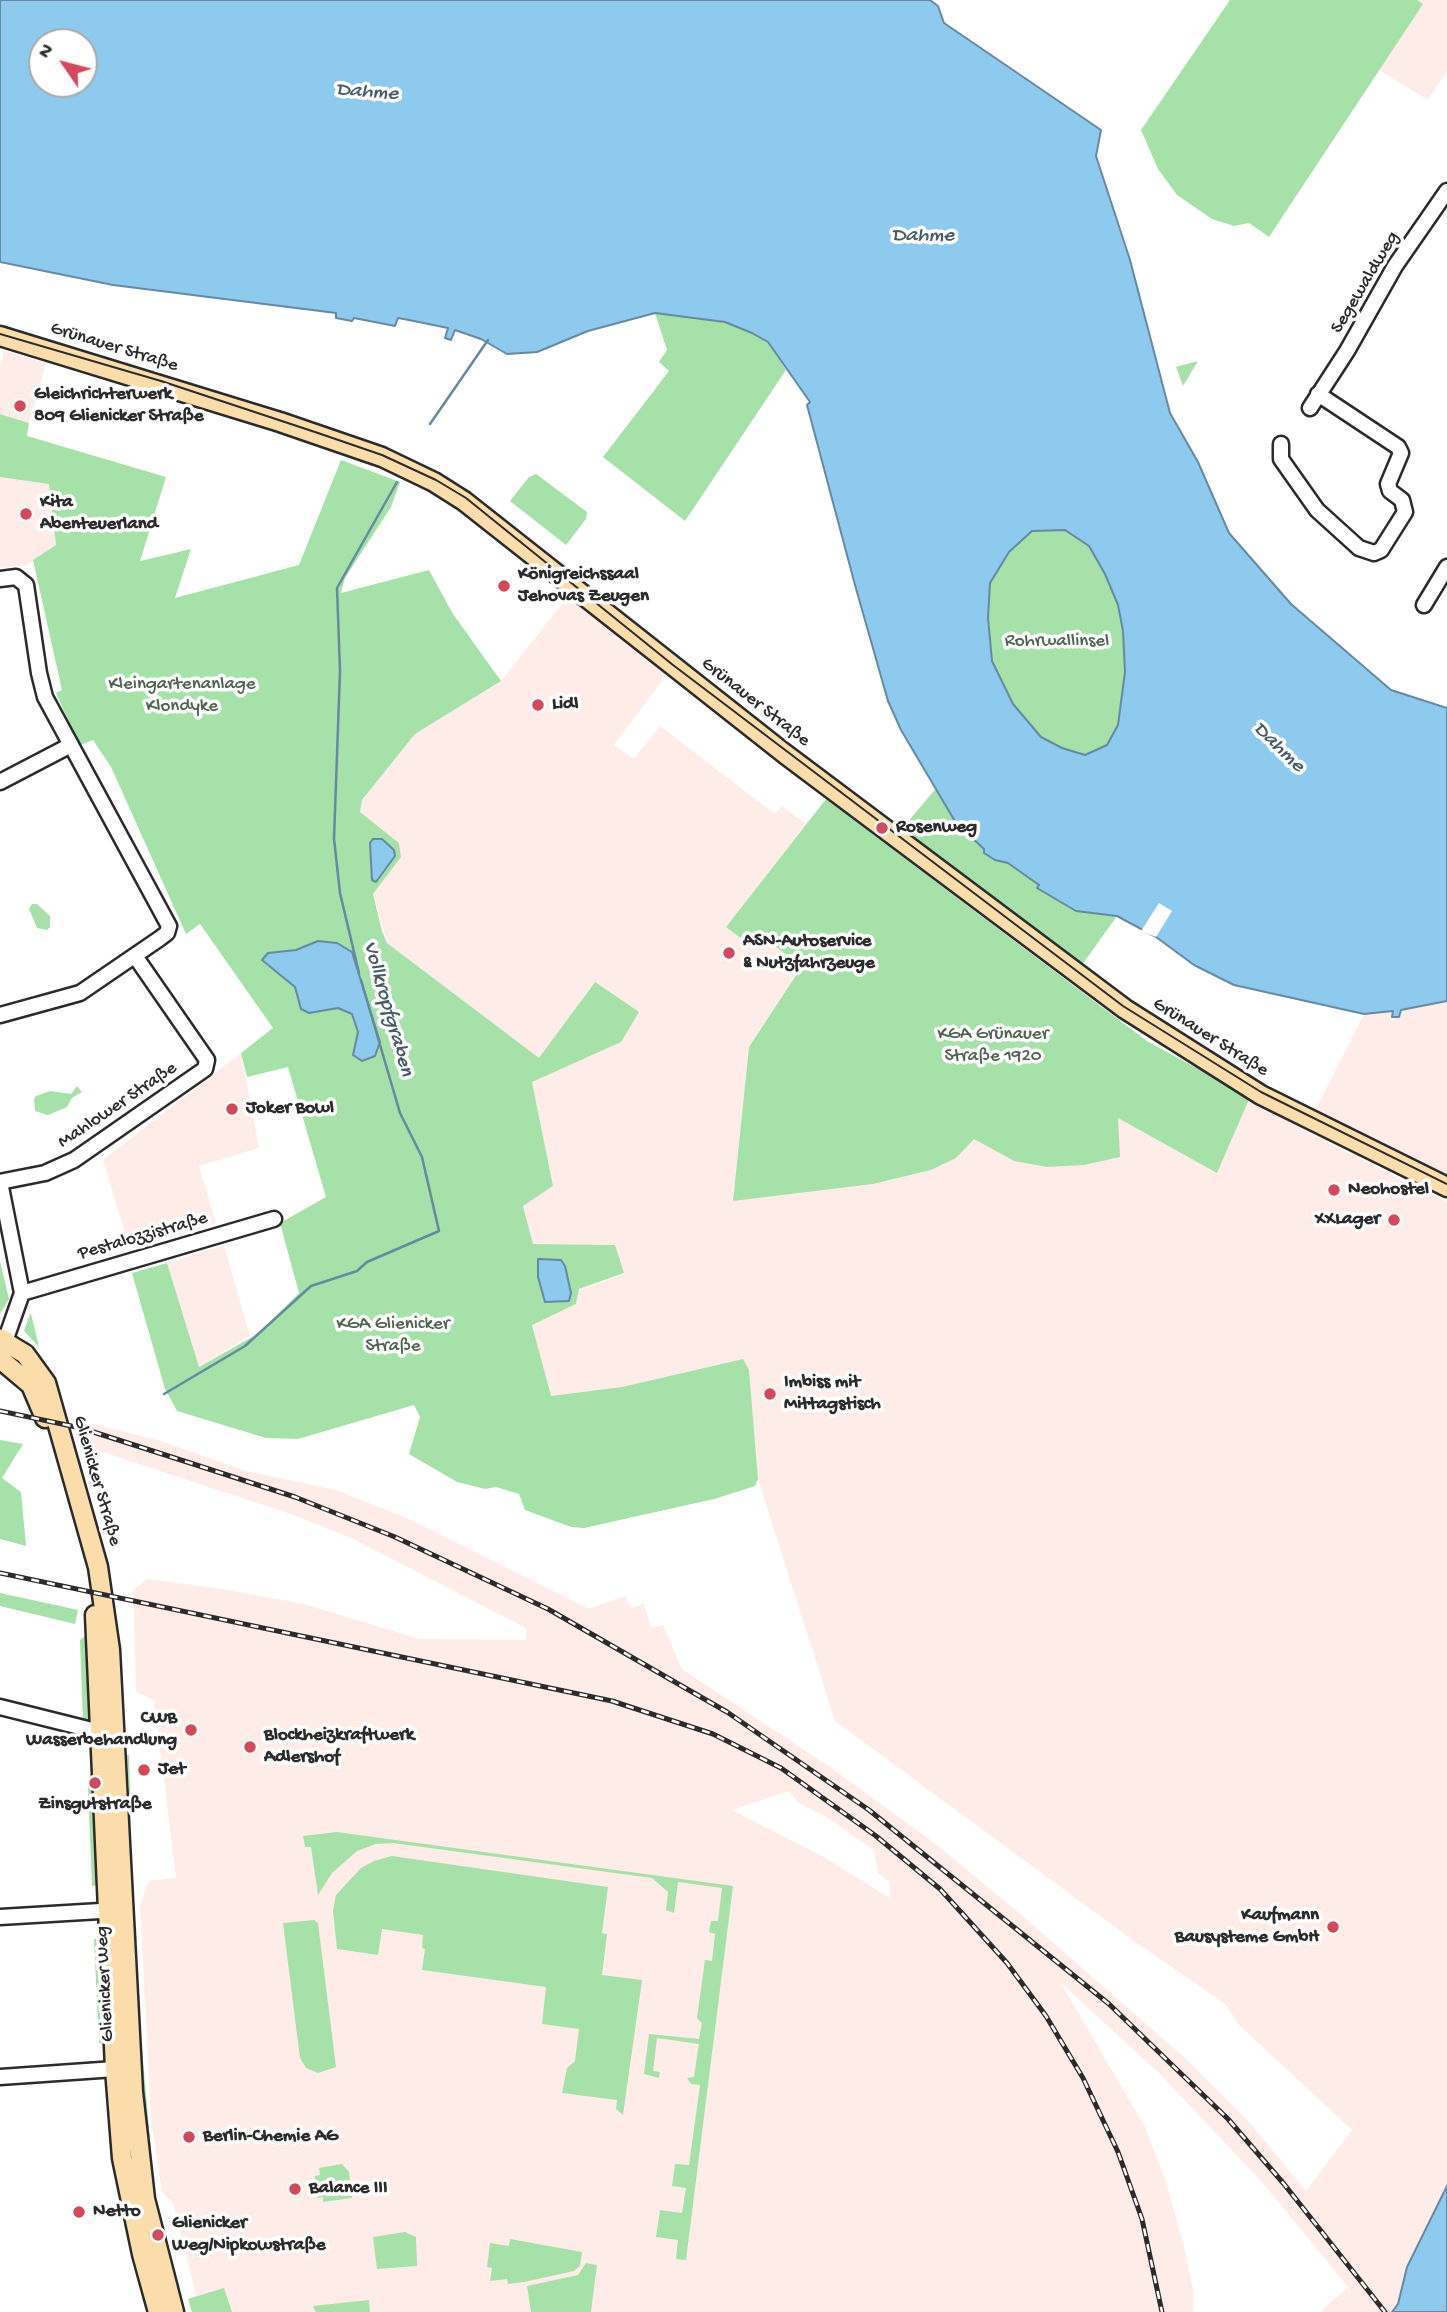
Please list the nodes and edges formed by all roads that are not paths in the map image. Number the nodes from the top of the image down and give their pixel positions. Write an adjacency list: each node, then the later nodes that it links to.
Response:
1 (1447, 191): 3 (street, Segewaldweg)
2 (0, 336): 14 (main road, Grünauer Straße)
3 (1318, 394): 4 (street, Segewaldweg); 5 (street)
4 (1310, 408)
5 (1281, 444)
6 (1447, 567): 8 (street)
7 (0, 579): 9 (street)
8 (1424, 605)
9 (69, 746): 10 (street); 11 (street)
10 (0, 782)
11 (135, 956): 12 (street); 13 (street, Mahlower Straße)
12 (0, 1015)
13 (0, 1182): 16 (street)
14 (1447, 1187)
15 (274, 1219): 16 (street, Pestalozzistraße)
16 (22, 1293): 17 (street)
17 (1, 1349): 18 (main road, Glienicker Straße); 19 (main road, Glienicker Straße)
18 (110, 1650): 22 (main road, Glienicker Weg)
19 (97, 1669): 21 (main road, Glienicker Weg)
20 (0, 1707): 21 (street)
21 (100, 1732): 22 (main road, Glienicker Weg)
22 (115, 1910): 23 (street); 24 (main road, Glienicker Weg); 27 (main road, Glienicker Weg)
23 (0, 1917)
24 (115, 2069): 25 (street); 26 (main road, Glienicker Weg)
25 (0, 2077)
26 (158, 2312)
27 (174, 2312)

